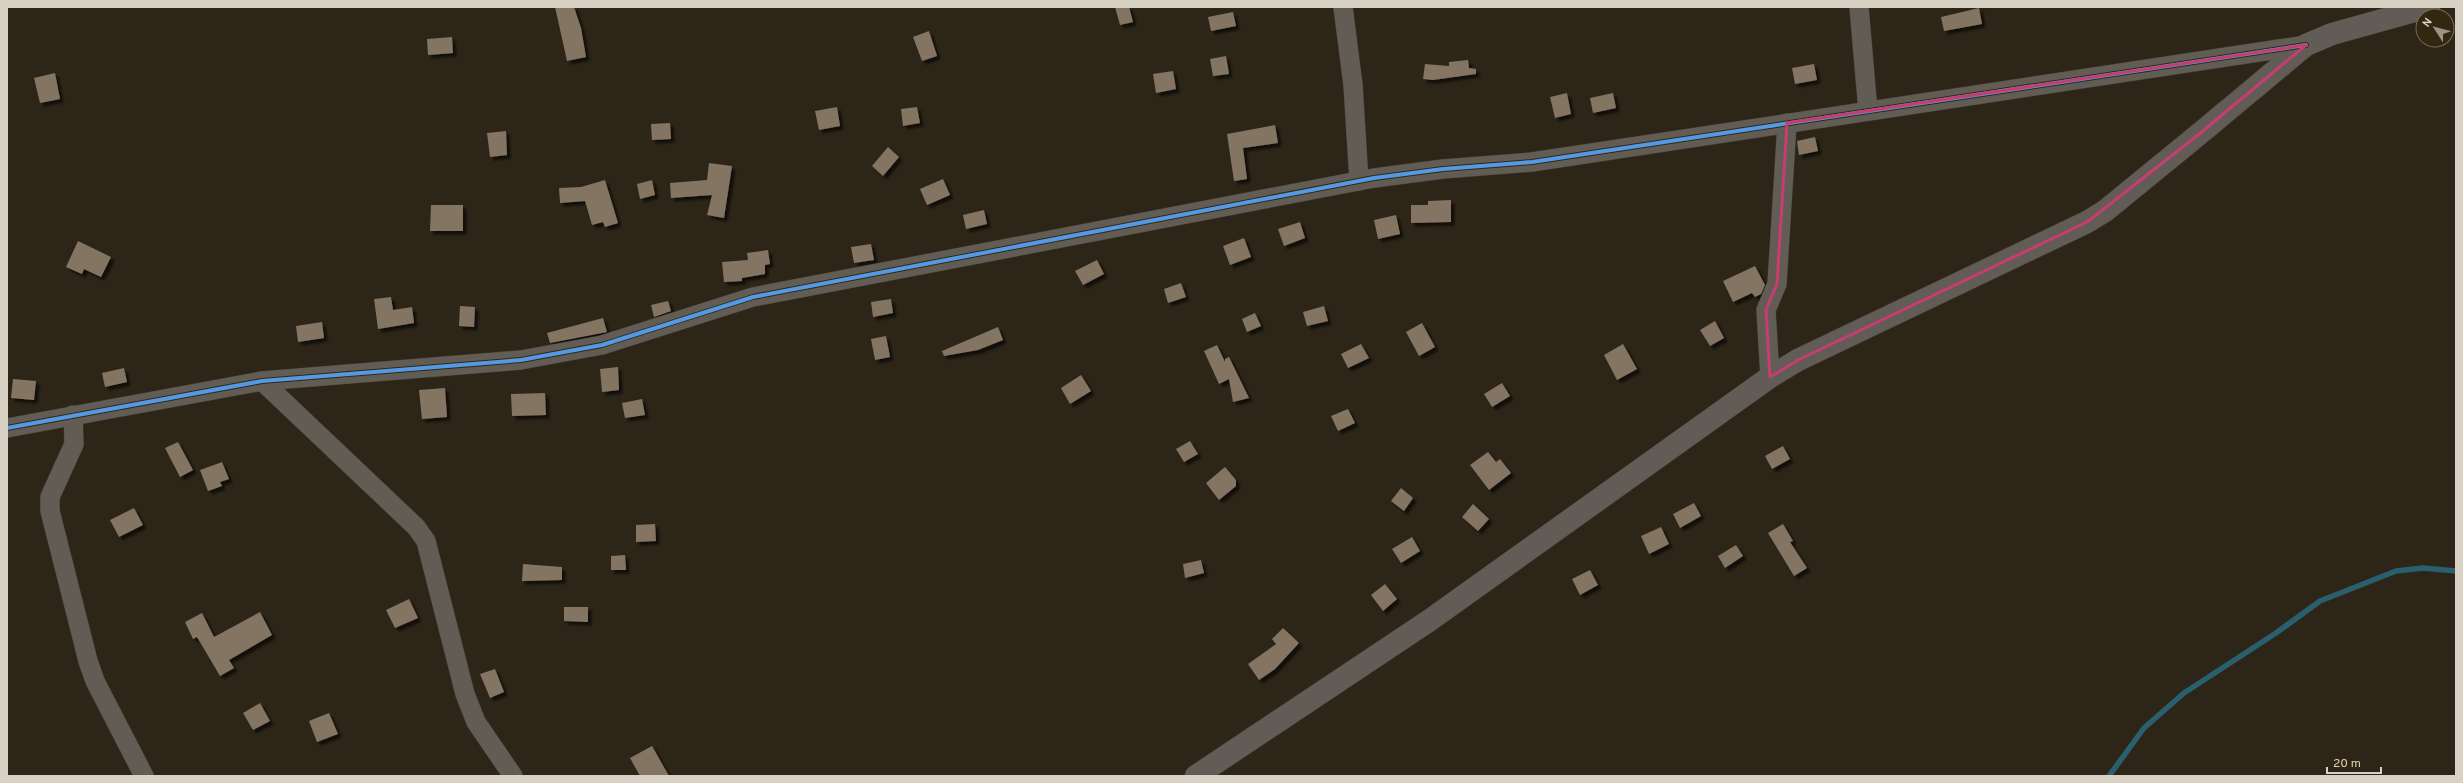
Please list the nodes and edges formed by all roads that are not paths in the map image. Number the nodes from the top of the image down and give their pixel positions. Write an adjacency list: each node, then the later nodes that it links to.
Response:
1 (1343, 7): 7 (street)
2 (1859, 7): 5 (street)
3 (2429, 7): 4 (street)
4 (2306, 45): 5 (street); 8 (street)
5 (1868, 111): 6 (street)
6 (1787, 123): 7 (street); 8 (street)
7 (1359, 181): 9 (street)
8 (1770, 377): 14 (street)
9 (262, 382): 10 (street); 13 (street)
10 (74, 416): 11 (street); 12 (street)
11 (7, 428)
12 (144, 776)
13 (513, 776)
14 (1196, 776)

